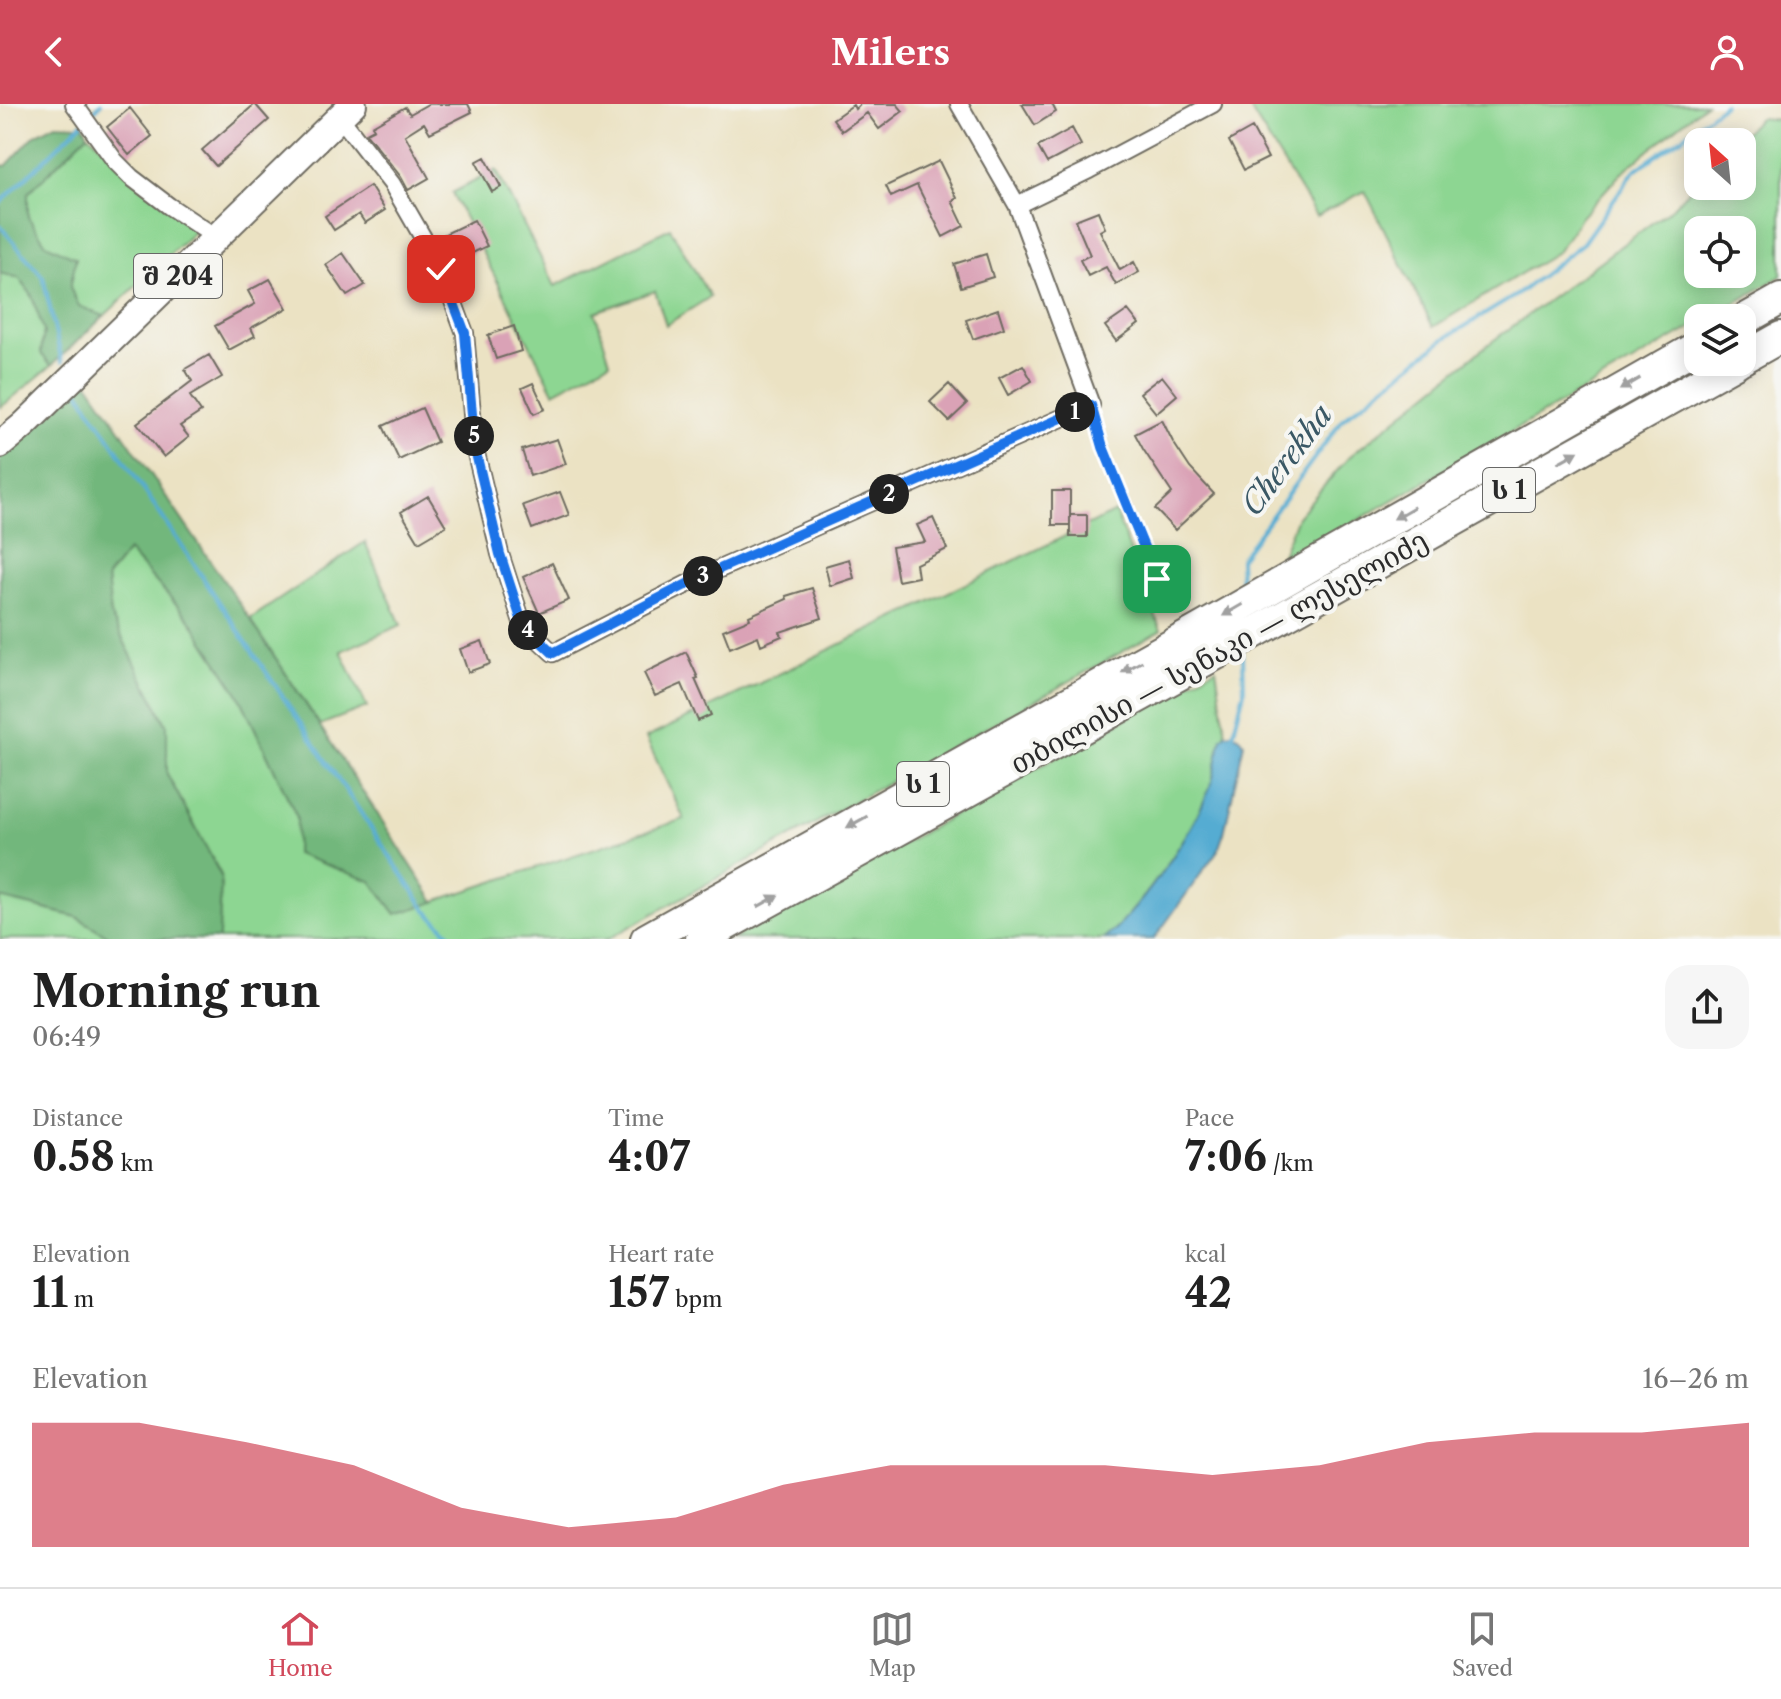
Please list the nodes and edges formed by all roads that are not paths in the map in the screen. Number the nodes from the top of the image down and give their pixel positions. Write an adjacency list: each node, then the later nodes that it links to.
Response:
1 (74, 104): 6 (street)
2 (959, 104): 5 (street)
3 (1213, 104): 5 (street)
4 (346, 110): 6 (main road, შ 204); 13 (street)
5 (1017, 205): 13 (street)
6 (217, 238): 14 (main road, შ 204)
7 (1781, 299): 8 (highway)
8 (1756, 313)
9 (1781, 337): 10 (highway)
10 (1756, 351)
11 (1684, 354): 16 (highway, თბილისი — სენაკი — ლესელიძე / ს 1, one-way to 16)
12 (1712, 376): 17 (highway, თბილისი — სენაკი — ლესელიძე / ს 1, one-way to 12)
13 (1091, 405): 15 (lane)
14 (0, 445)
15 (1157, 579)
16 (646, 939)
17 (701, 939)

